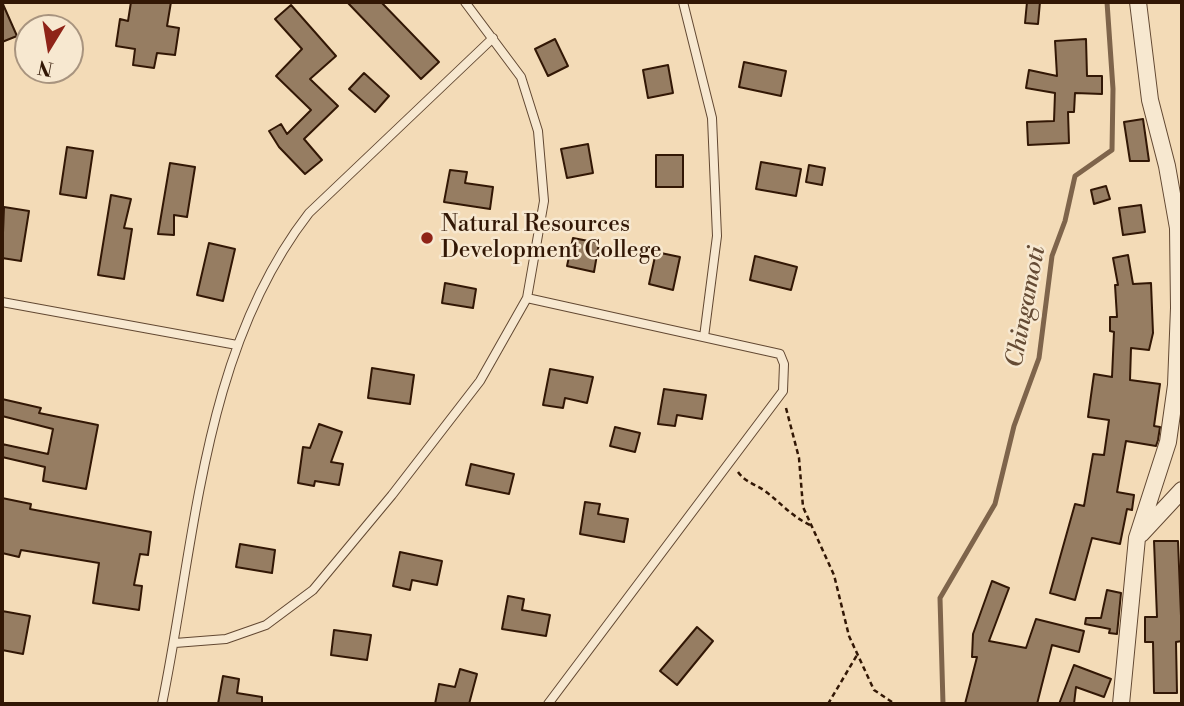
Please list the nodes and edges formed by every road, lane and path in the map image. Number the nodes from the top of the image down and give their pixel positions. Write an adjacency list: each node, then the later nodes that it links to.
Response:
1 (465, 2): 4 (lane)
2 (683, 2): 7 (lane)
3 (1138, 2): 13 (street)
4 (493, 38): 5 (lane); 8 (lane)
5 (527, 298): 7 (lane); 14 (lane)
6 (2, 302): 8 (lane)
7 (704, 337): 9 (lane)
8 (237, 345): 14 (lane)
9 (783, 391): 10 (lane); 12 (path)
10 (731, 461): 12 (path); 17 (lane)
11 (1182, 490): 13 (street)
12 (810, 524): 15 (path)
13 (1137, 538): 20 (street)
14 (175, 643): 16 (lane)
15 (857, 655): 18 (path); 19 (path)
16 (162, 704)
17 (548, 704)
18 (828, 704)
19 (895, 704)
20 (1121, 704)

